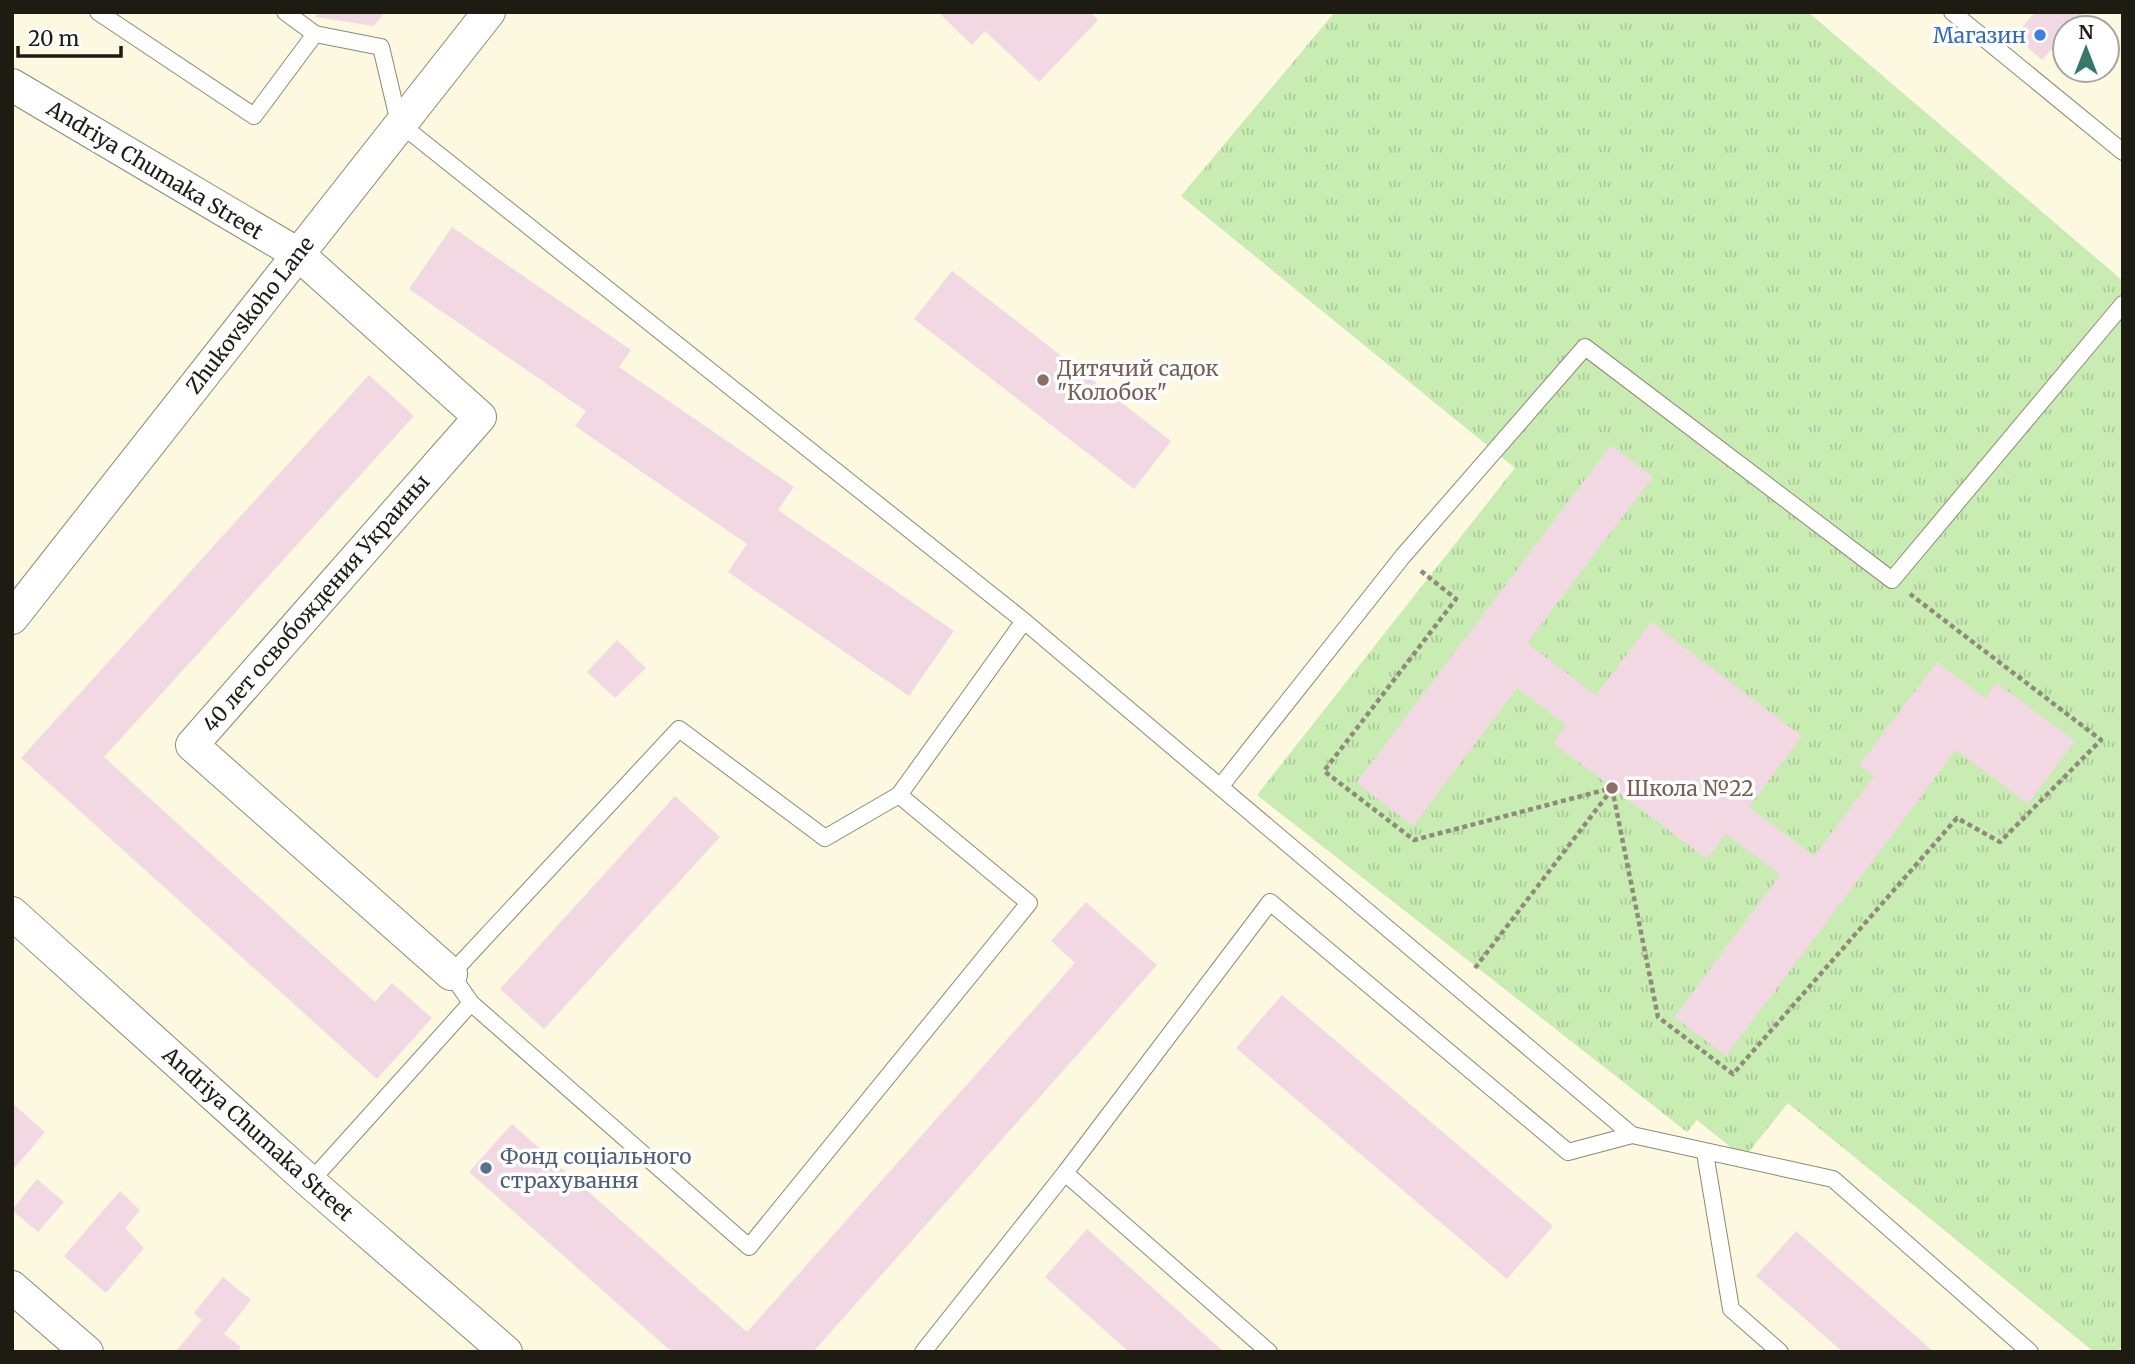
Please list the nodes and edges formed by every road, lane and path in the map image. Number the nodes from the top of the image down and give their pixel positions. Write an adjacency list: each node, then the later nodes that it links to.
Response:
1 (98, 12): 5 (lane)
2 (285, 12): 5 (lane)
3 (489, 12): 7 (street, Zhukovskoho Lane)
4 (1952, 12): 8 (lane)
5 (315, 34): 7 (lane)
6 (12, 85): 9 (street, Andriya Chumaka Street)
7 (399, 123): 9 (street, Zhukovskoho Lane); 14 (lane)
8 (2123, 152)
9 (298, 254): 13 (street, Zhukovskoho Lane); 19 (street, 40 лет освобождения Украины)
10 (2123, 304): 12 (lane)
11 (1403, 556): 12 (lane); 15 (lane); 16 (path)
12 (1892, 580): 16 (path)
13 (12, 618)
14 (1024, 621): 15 (lane); 17 (lane)
15 (1220, 787): 20 (lane)
16 (1612, 788): 20 (path)
17 (899, 795): 19 (lane); 21 (lane)
18 (12, 912): 25 (street, Andriya Chumaka Street)
19 (451, 974): 21 (lane)
20 (1459, 988): 22 (lane)
21 (471, 1003): 25 (lane)
22 (1632, 1135): 23 (lane); 24 (lane)
23 (1705, 1153): 31 (lane); 32 (lane)
24 (1065, 1173): 29 (lane); 30 (lane)
25 (310, 1182): 28 (street, Andriya Chumaka Street)
26 (12, 1287): 27 (street)
27 (87, 1352)
28 (506, 1352)
29 (923, 1352)
30 (1269, 1352)
31 (1780, 1352)
32 (2030, 1352)

